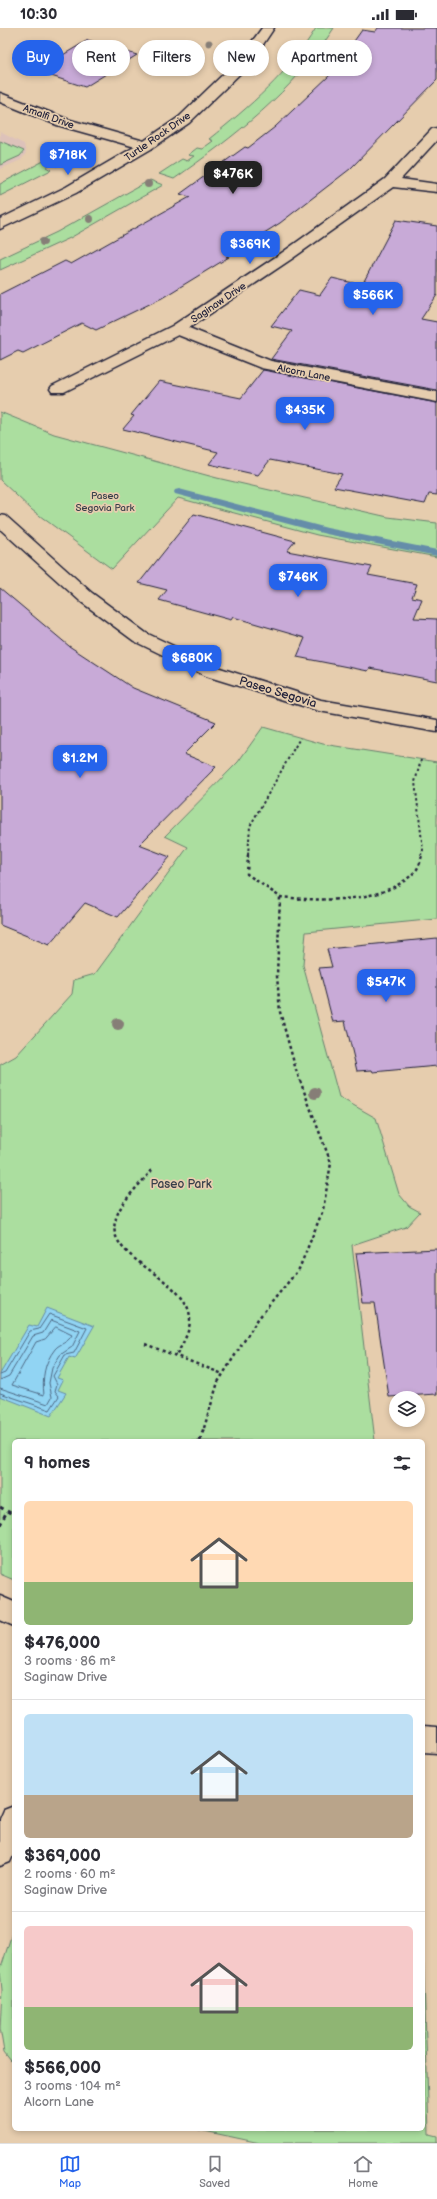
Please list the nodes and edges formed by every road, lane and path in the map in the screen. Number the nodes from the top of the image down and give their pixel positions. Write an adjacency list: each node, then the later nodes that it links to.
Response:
1 (268, 28): 4 (street, Turtle Rock Drive)
2 (0, 97): 4 (street, Amalfi Drive)
3 (437, 132): 5 (street, Saginaw Drive)
4 (146, 146): 7 (street, Turtle Rock Drive)
5 (390, 182): 6 (street); 8 (street, Saginaw Drive)
6 (437, 188)
7 (0, 225)
8 (177, 329): 9 (street, Saginaw Drive); 10 (street, Alcorn Lane)
9 (58, 389)
10 (437, 397)
11 (0, 520): 12 (street, Paseo Segovia)
12 (437, 726)
13 (300, 738): 15 (path)
14 (421, 760): 15 (path)
15 (280, 897): 19 (path)
16 (152, 1170): 18 (path)
17 (145, 1344): 18 (path)
18 (176, 1356): 19 (path)
19 (223, 1374): 20 (path)
20 (201, 1439)
21 (0, 1507): 22 (path)
22 (8, 1511): 23 (path); 24 (path)
23 (12, 1514)
24 (0, 1525)
25 (425, 1739): 26 (street)
26 (437, 1740)
27 (12, 1825): 28 (street)
28 (0, 1852)

